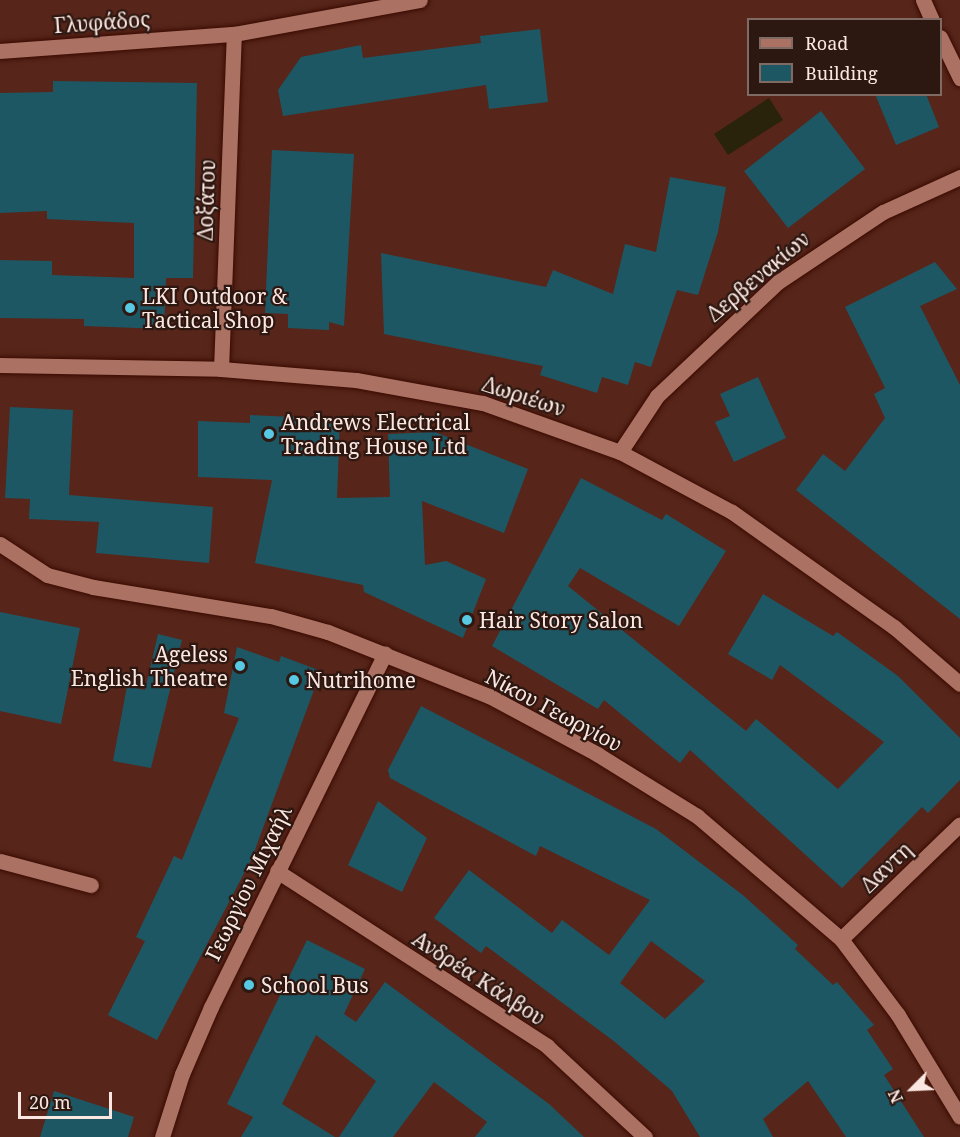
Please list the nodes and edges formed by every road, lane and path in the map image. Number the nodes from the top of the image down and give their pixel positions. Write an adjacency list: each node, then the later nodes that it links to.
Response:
1 (420, 0): 4 (street, Γλυφάδος)
2 (923, 0): 3 (street)
3 (931, 18)
4 (234, 34): 6 (street, Γλυφάδος); 10 (street, Δοξάτου)
5 (942, 40): 7 (street)
6 (0, 51)
7 (960, 78)
8 (960, 177): 11 (street, Δερβενακίων)
9 (0, 365): 10 (street, Δωριέων)
10 (221, 369): 11 (street, Δωριέων)
11 (620, 452): 14 (street, Δωριέων)
12 (0, 544): 13 (street, Νίκου Γεωργίου)
13 (385, 653): 17 (street, Γεωργίου Μιχαήλ); 19 (street, Νίκου Γεωργίου)
14 (960, 684)
15 (960, 824): 19 (street, Δαντη)
16 (0, 861): 18 (street)
17 (277, 871): 21 (street, Γεωργίου Μιχαήλ); 22 (street, Ανδρέα Κάλβου)
18 (91, 885)
19 (841, 939): 20 (street, Νίκου Γεωργίου)
20 (960, 1117)
21 (162, 1137)
22 (645, 1137)

